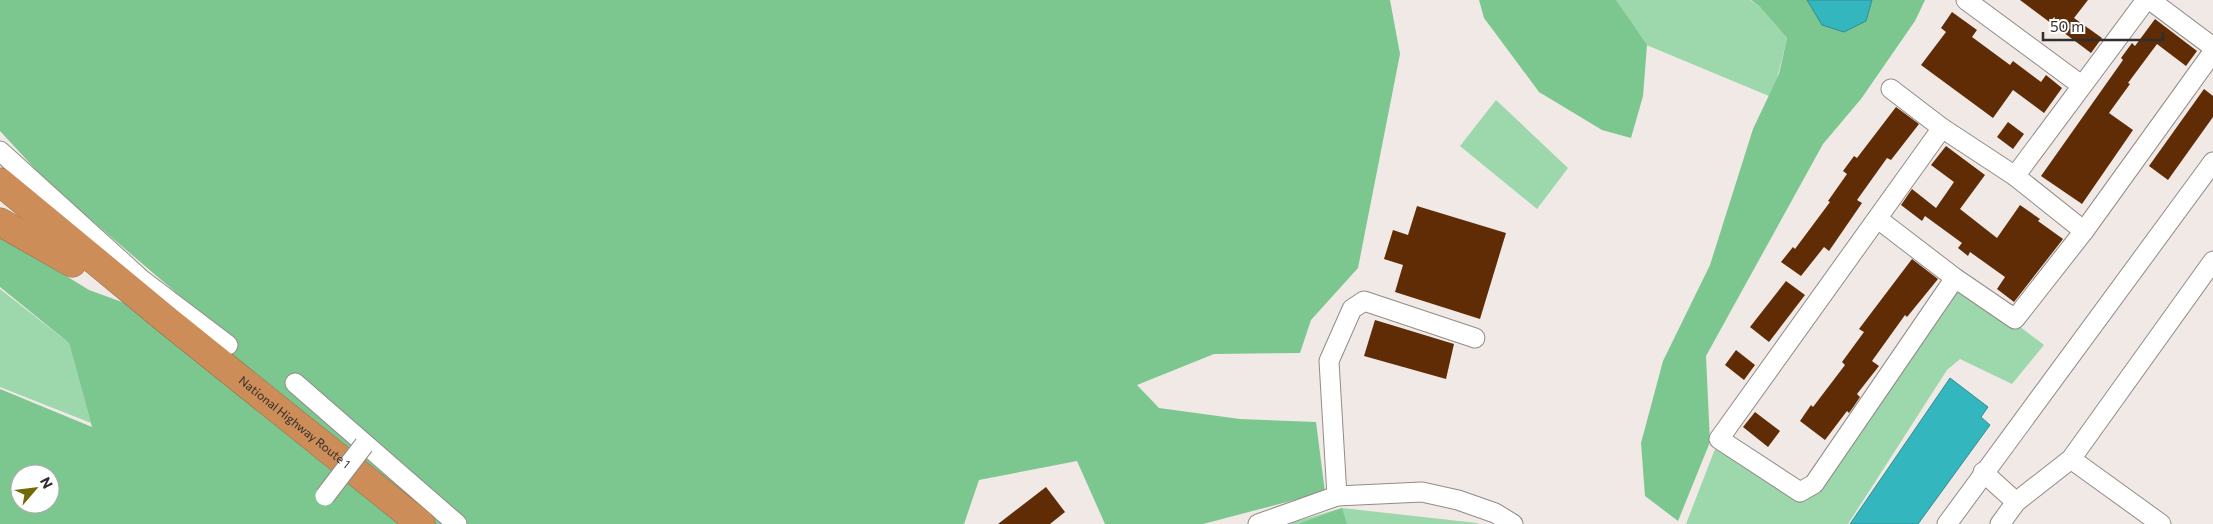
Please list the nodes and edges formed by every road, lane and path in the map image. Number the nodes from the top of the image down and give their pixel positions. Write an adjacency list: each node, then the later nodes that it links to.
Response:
1 (1966, 0): 6 (street)
2 (2146, 0): 6 (street)
3 (2150, 0): 4 (street)
4 (2213, 47)
5 (2213, 52): 17 (street)
6 (2081, 86): 12 (street)
7 (1891, 88): 8 (street)
8 (1942, 128): 12 (street); 15 (street)
9 (0, 151): 22 (street)
10 (2213, 162): 26 (street)
11 (0, 171): 18 (highway)
12 (2015, 176): 17 (street)
13 (0, 182): 18 (highway, National Highway Route 1)
14 (0, 206): 18 (highway, National Highway Route 1)
15 (1878, 219): 20 (street); 20 (street)
16 (0, 222): 18 (highway)
17 (2084, 231): 20 (street)
18 (72, 253): 30 (highway, National Highway Route 1)
19 (2213, 261): 25 (street)
20 (1955, 278)
21 (1475, 338): 28 (street)
22 (228, 345)
23 (295, 383): 24 (street)
24 (364, 444): 27 (street, bridge); 31 (street)
25 (2070, 459): 29 (street); 36 (street)
26 (1984, 472): 29 (street); 34 (street)
27 (325, 496)
28 (1336, 496): 32 (street); 33 (street)
29 (2016, 502): 35 (street)
30 (421, 524)
31 (457, 524)
32 (1258, 524)
33 (1513, 524)
34 (1947, 524)
35 (2000, 524)
36 (2161, 524)

